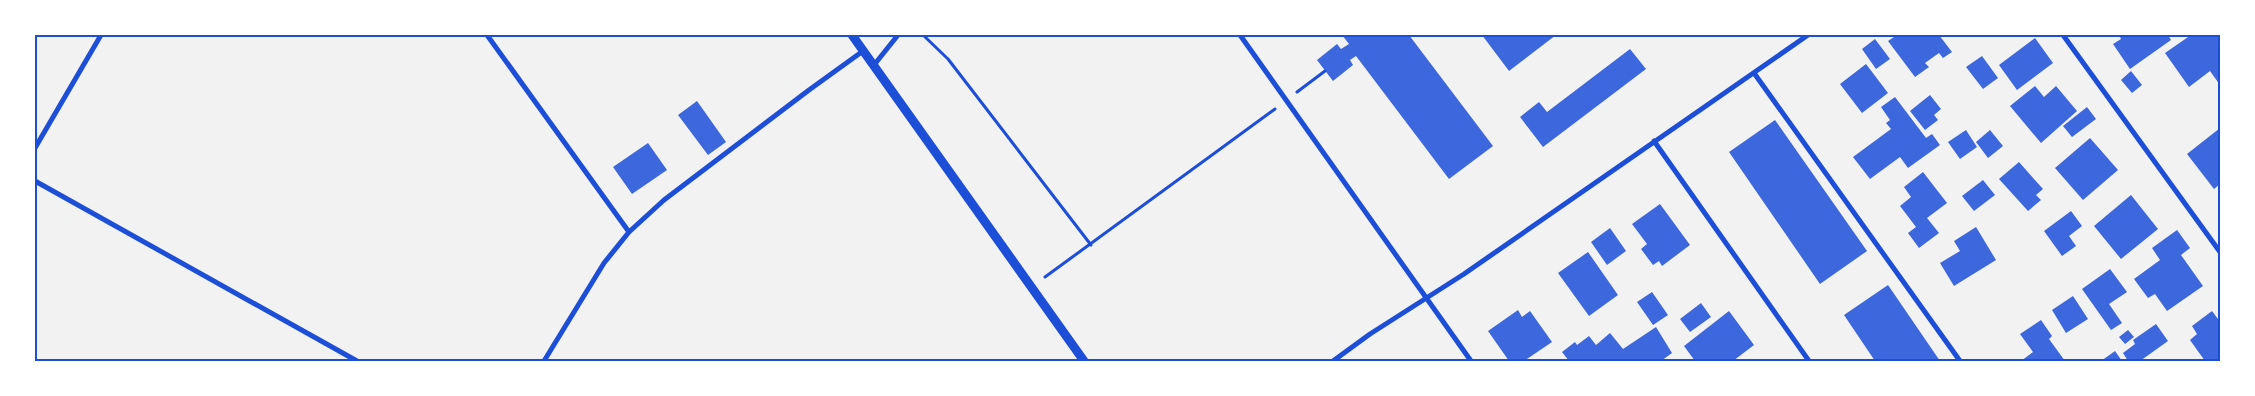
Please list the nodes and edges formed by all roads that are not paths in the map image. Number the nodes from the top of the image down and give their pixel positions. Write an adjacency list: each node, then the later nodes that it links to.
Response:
1 (101, 35): 12 (street)
2 (486, 35): 14 (street)
3 (852, 35): 8 (street)
4 (898, 35): 9 (street)
5 (1240, 35): 16 (street)
6 (1808, 35): 10 (street)
7 (2063, 35): 15 (street)
8 (863, 51): 9 (street); 14 (street)
9 (874, 65): 19 (street)
10 (1754, 73): 11 (street); 23 (street)
11 (1654, 141): 16 (street); 22 (street)
12 (35, 148)
13 (35, 182): 17 (street)
14 (628, 232): 18 (street)
15 (2220, 252)
16 (1427, 299): 20 (street); 21 (street)
17 (357, 361)
18 (544, 361)
19 (1084, 361)
20 (1333, 361)
21 (1471, 361)
22 (1809, 361)
23 (1960, 361)

